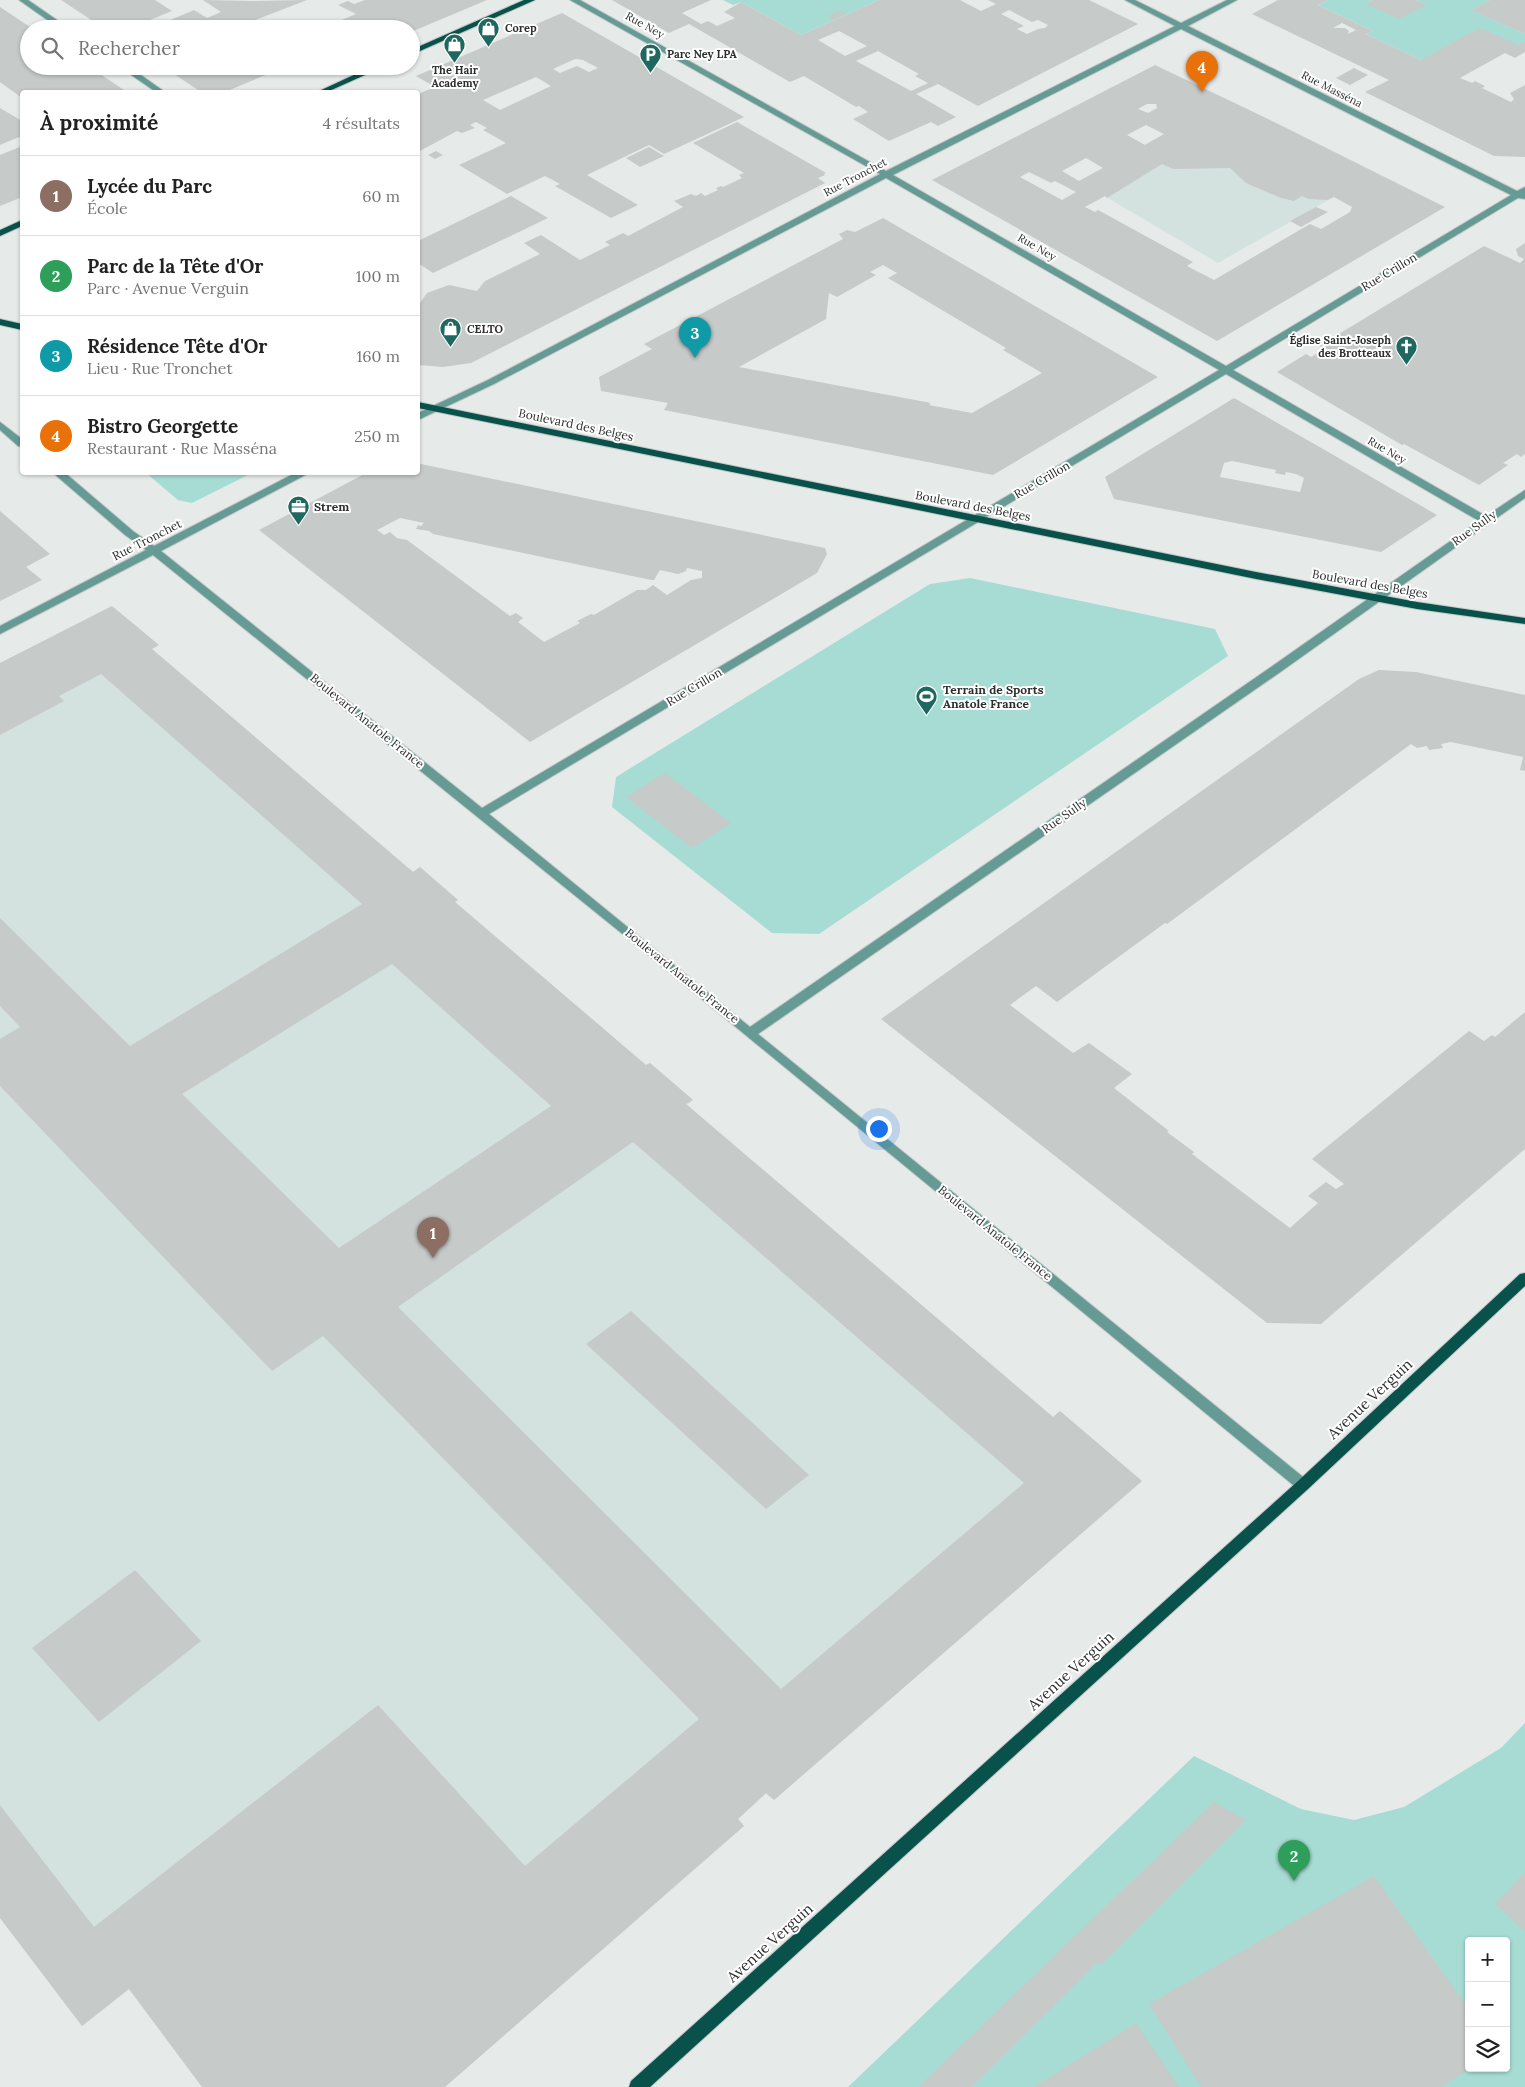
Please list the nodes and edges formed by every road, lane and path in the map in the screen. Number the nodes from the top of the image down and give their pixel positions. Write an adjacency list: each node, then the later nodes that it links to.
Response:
1 (24, 0): 6 (street)
2 (531, 0): 8 (main road)
3 (574, 0): 13 (street, Rue Ney)
4 (1129, 0): 7 (street, Rue Masséna)
5 (1233, 0): 7 (street, Rue Tronchet)
6 (53, 20)
7 (1182, 26): 13 (street, Rue Tronchet); 14 (street, Rue Masséna)
8 (420, 49)
9 (136, 75): 11 (street)
10 (360, 75): 12 (main road)
11 (158, 90)
12 (326, 90)
13 (887, 174): 19 (street, Rue Ney); 21 (street, Rue Tronchet)
14 (1522, 194): 19 (street, Rue Crillon)
15 (20, 224): 16 (main road)
16 (0, 233)
17 (0, 322): 18 (main road)
18 (20, 327)
19 (1224, 371): 28 (street, Rue Crillon); 29 (street, Rue Ney)
20 (420, 405): 21 (main road, Boulevard des Belges)
21 (436, 409): 22 (street); 28 (main road, Boulevard des Belges)
22 (420, 417)
23 (0, 425): 24 (street)
24 (20, 442)
25 (61, 475): 30 (street, Boulevard Anatole France)
26 (300, 475): 30 (street, Rue Tronchet)
27 (1525, 493): 29 (street, Rue Sully)
28 (973, 519): 31 (main road, Boulevard des Belges); 34 (street, Rue Crillon)
29 (1485, 520): 31 (street, Rue Sully)
30 (153, 551): 33 (street, Rue Tronchet); 34 (street, Boulevard Anatole France)
31 (1377, 598): 32 (main road, Boulevard des Belges); 35 (street, Rue Sully)
32 (1525, 621)
33 (0, 630)
34 (480, 814): 35 (street, Boulevard Anatole France)
35 (750, 1033): 37 (street, Boulevard Anatole France)
36 (1525, 1278): 37 (main road, Avenue Verguin)
37 (1303, 1485): 38 (main road, Avenue Verguin)
38 (637, 2087)

